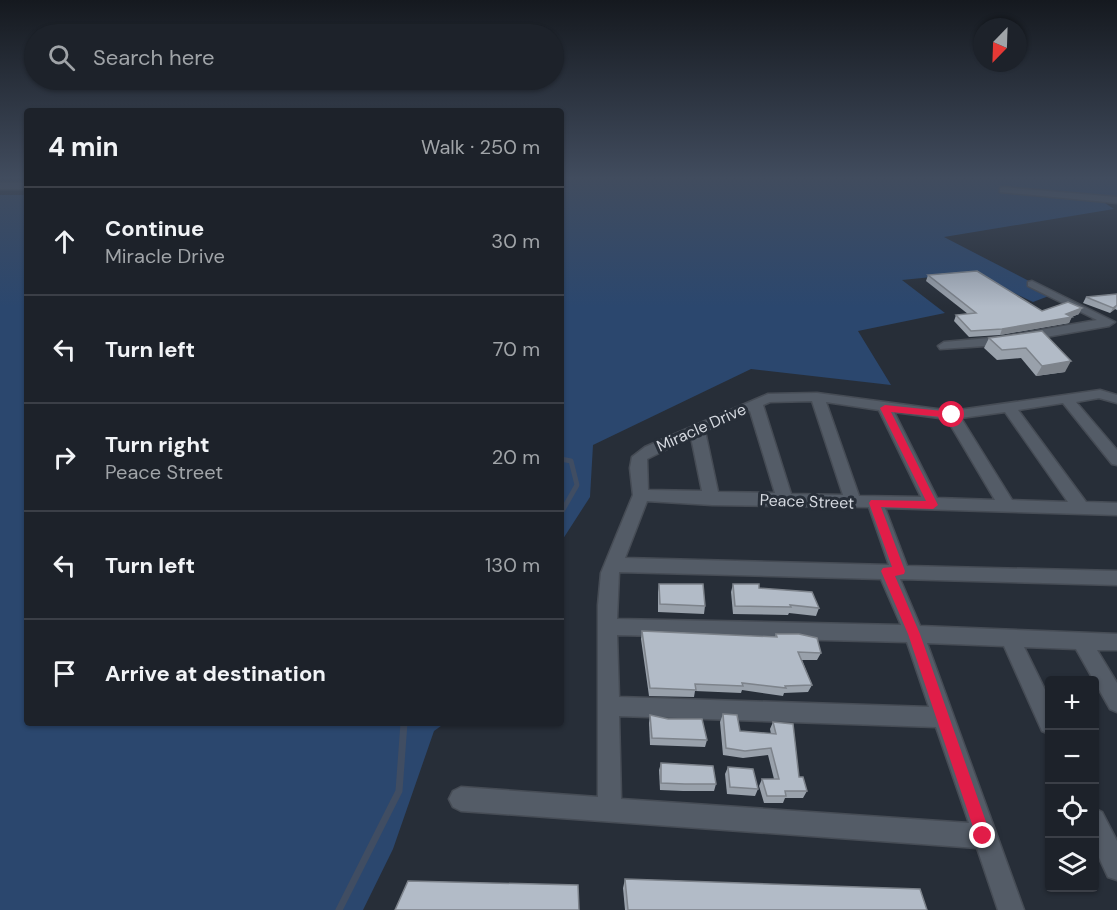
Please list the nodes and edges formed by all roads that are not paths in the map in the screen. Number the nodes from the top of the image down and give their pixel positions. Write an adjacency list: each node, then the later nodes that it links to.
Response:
1 (1032, 284): 2 (street)
2 (1113, 323): 3 (street)
3 (944, 346)
4 (817, 397): 7 (street, Miracle Drive); 8 (street, Miracle Drive); 16 (street)
5 (1117, 399): 6 (street, Miracle Drive)
6 (1067, 400): 9 (street, Miracle Drive); 12 (street)
7 (755, 403): 11 (street, Miracle Drive); 15 (street)
8 (885, 408): 10 (street, Miracle Drive); 18 (street)
9 (1009, 408): 10 (street, Miracle Drive); 20 (street)
10 (952, 415): 19 (street)
11 (697, 429): 13 (street, Miracle Drive); 14 (street)
12 (1117, 460)
13 (641, 495): 14 (street, Peace Street); 22 (street, Miracle Drive)
14 (712, 499): 15 (street, Peace Street)
15 (785, 501): 16 (street, Peace Street)
16 (855, 503): 17 (street, Peace Street)
17 (875, 503): 18 (street, Peace Street); 23 (street)
18 (933, 505): 19 (street, Peace Street)
19 (1008, 507): 20 (street, Peace Street)
20 (1082, 509): 21 (street, Peace Street)
21 (1117, 509)
22 (614, 565): 23 (street); 25 (street, Miracle Drive)
23 (893, 571): 24 (street); 26 (street)
24 (1117, 578)
25 (608, 627): 26 (street); 31 (street, Miracle Drive)
26 (914, 634): 27 (street); 33 (street)
27 (1010, 638): 28 (street); 32 (street)
28 (1082, 641): 29 (street); 30 (street)
29 (1117, 642)
30 (1117, 702)
31 (607, 705): 33 (street); 35 (street, Miracle Drive)
32 (1045, 713)
33 (941, 717): 37 (street)
34 (461, 799): 35 (street)
35 (610, 809): 37 (street)
36 (1099, 829): 38 (street)
37 (983, 836): 39 (street)
38 (1117, 868)
39 (1011, 910)

